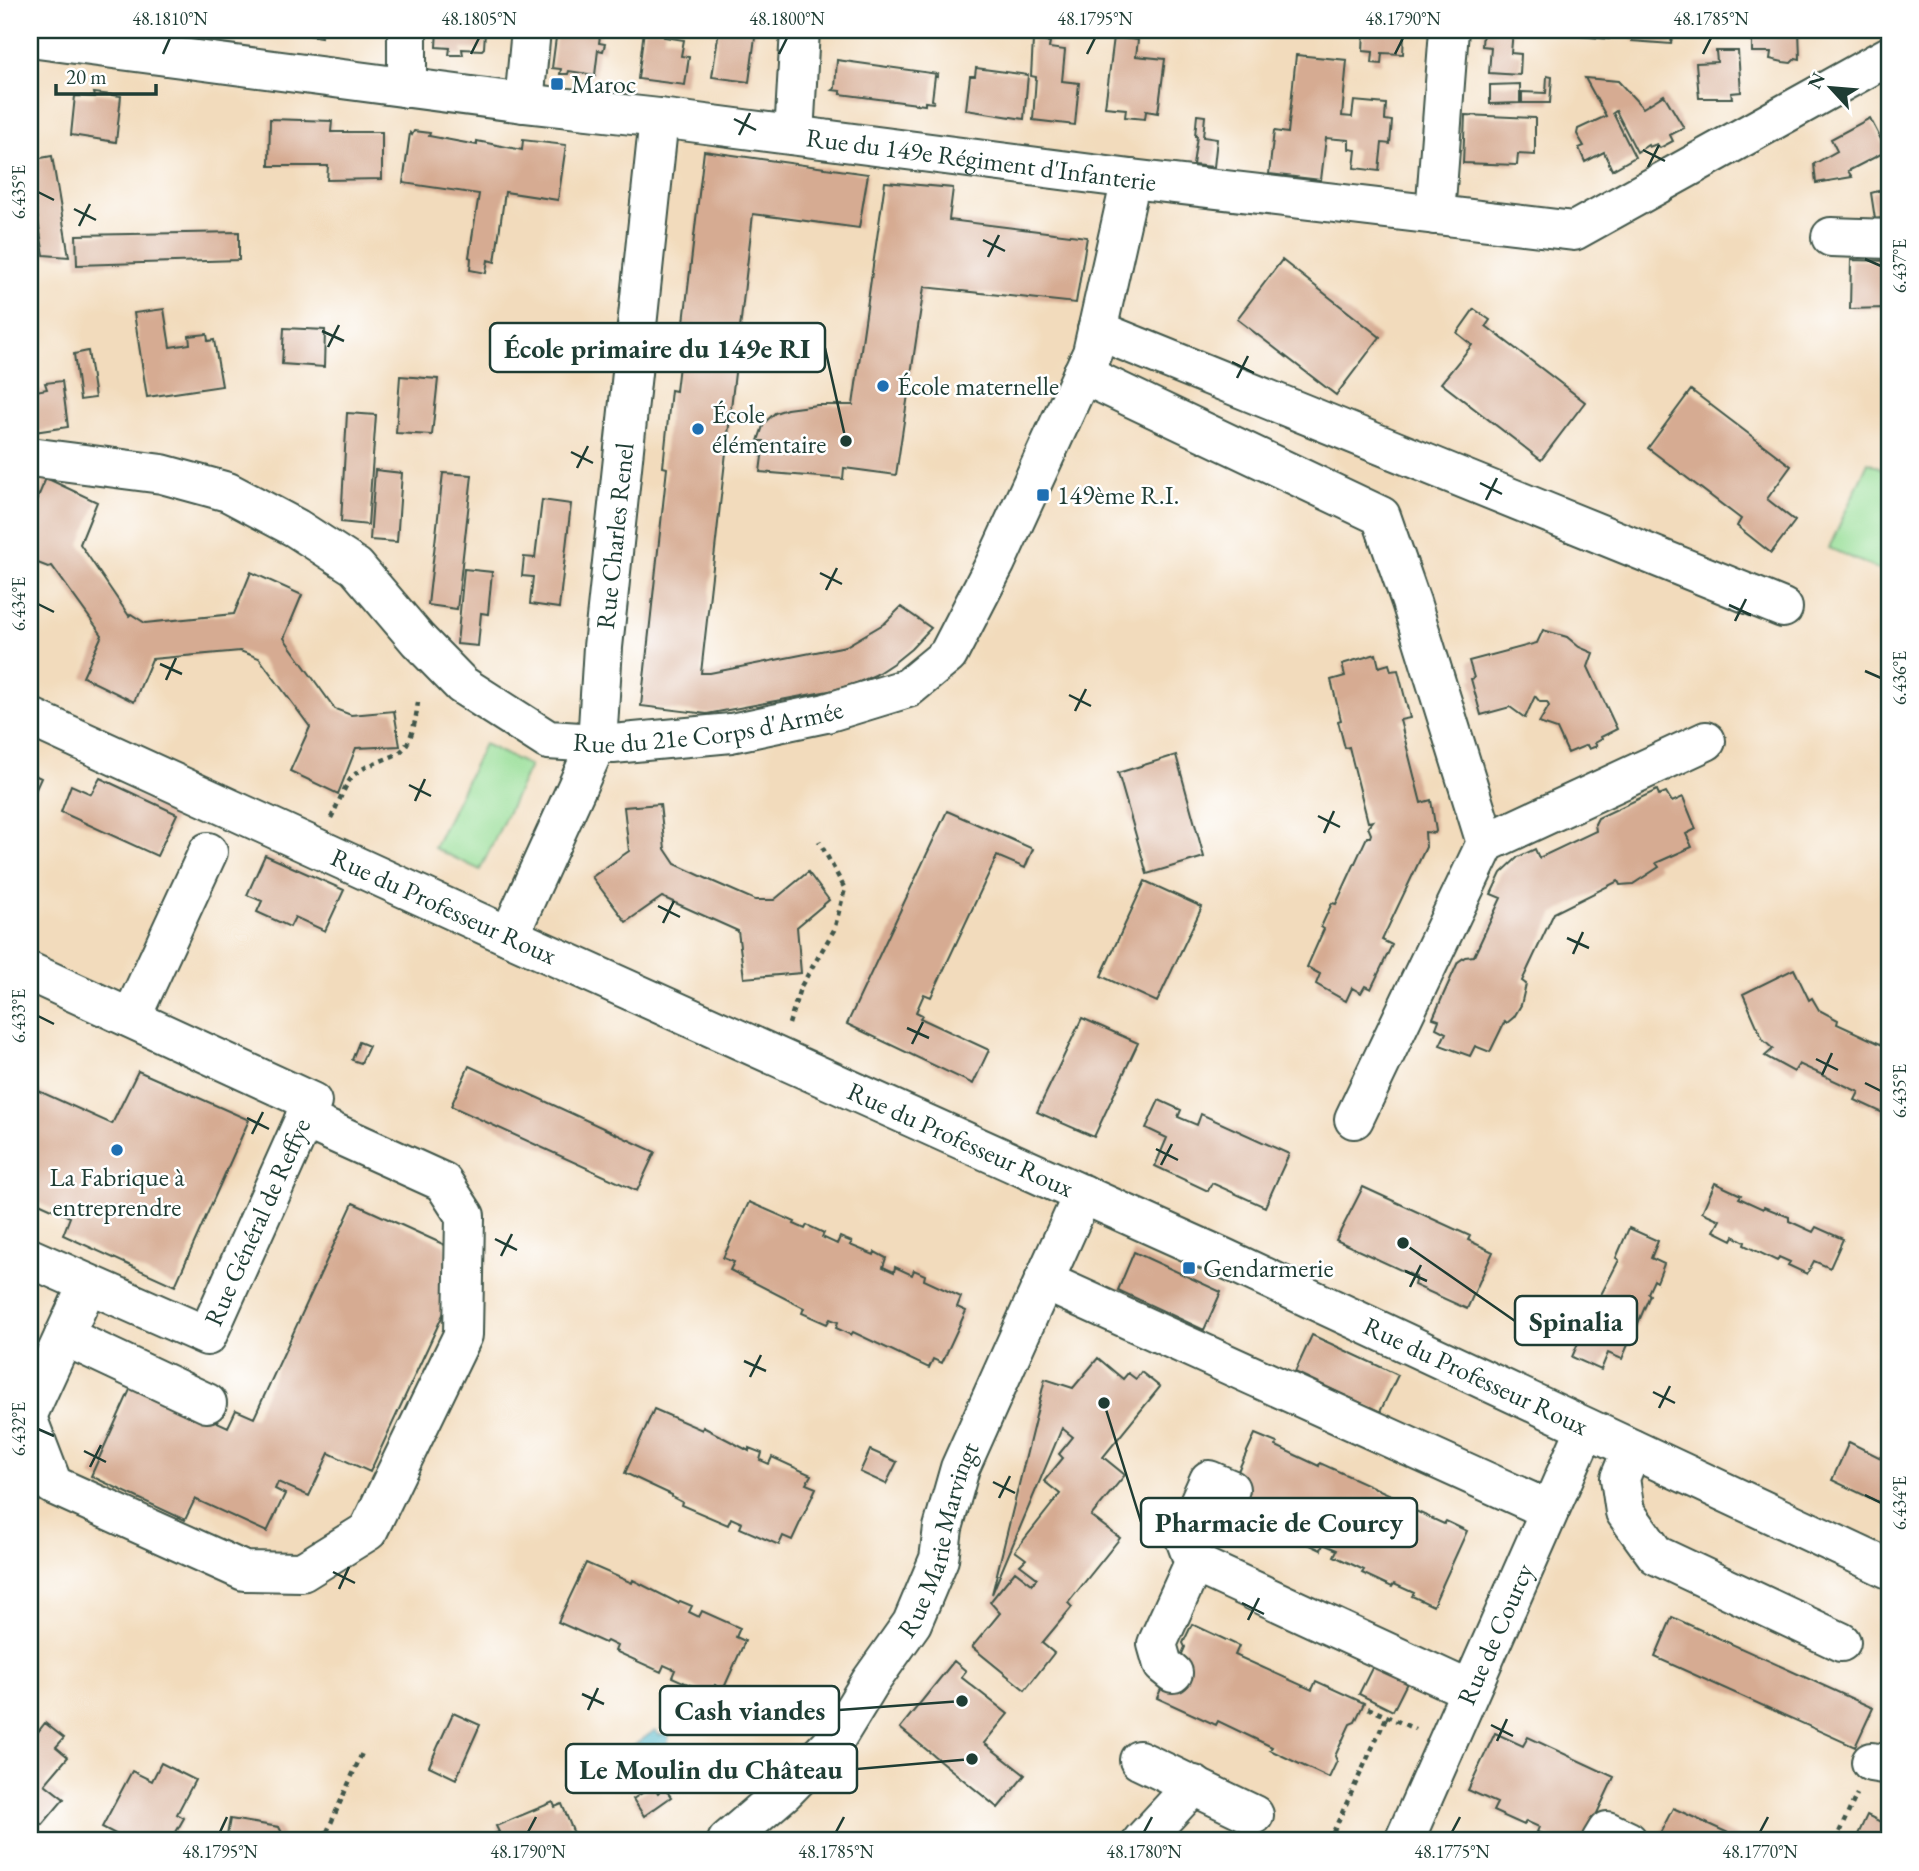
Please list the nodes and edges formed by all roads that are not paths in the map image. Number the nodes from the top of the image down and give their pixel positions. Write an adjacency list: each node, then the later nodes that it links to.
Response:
1 (407, 30): 7 (street)
2 (531, 30): 8 (street)
3 (800, 30): 10 (street)
4 (1448, 30): 12 (street)
5 (30, 38): 7 (street, Rue du 149e Régiment d'Infanterie)
6 (1889, 56): 12 (street, Rue du 149e Régiment d'Infanterie)
7 (407, 88): 8 (street, Rue du 149e Régiment d'Infanterie)
8 (524, 103): 9 (street, Rue du 149e Régiment d'Infanterie)
9 (659, 118): 10 (street, Rue du 149e Régiment d'Infanterie); 21 (street, Rue Charles Renel)
10 (794, 135): 11 (street, Rue du 149e Régiment d'Infanterie)
11 (1131, 178): 12 (street, Rue du 149e Régiment d'Infanterie); 15 (street, Rue du 21e Corps d'Armée)
12 (1435, 215)
13 (1831, 237): 14 (street)
14 (1889, 239)
15 (1097, 330): 16 (street, Rue du 21e Corps d'Armée); 18 (street)
16 (1082, 374): 21 (street, Rue du 21e Corps d'Armée); 22 (street)
17 (30, 457): 21 (street, Rue du 21e Corps d'Armée)
18 (1783, 608)
19 (30, 717): 24 (street, Rue du Professeur Roux)
20 (1706, 741): 22 (street)
21 (597, 743): 24 (street, Rue Charles Renel)
22 (1486, 843): 28 (street)
23 (208, 852): 26 (street)
24 (509, 936): 29 (street, Rue du Professeur Roux)
25 (30, 972): 26 (street, Rue Général de Reffye)
26 (131, 1018): 27 (street, Rue Général de Reffye)
27 (304, 1119): 32 (street, Rue Général de Reffye); 36 (street)
28 (1354, 1119)
29 (1083, 1194): 31 (street, Rue Marie Marvingt); 37 (street, Rue du Professeur Roux)
30 (30, 1258): 32 (street, Rue Général de Reffye)
31 (1044, 1281): 40 (street); 49 (street, Rue Marie Marvingt)
32 (88, 1284): 33 (street)
33 (64, 1336): 34 (street); 35 (street)
34 (207, 1403)
35 (30, 1410)
36 (30, 1425)
37 (1586, 1428): 38 (street, Rue du Professeur Roux); 40 (street, Rue de Courcy)
38 (1632, 1449): 42 (street, Rue du Professeur Roux); 43 (street)
39 (1230, 1489): 41 (street)
40 (1549, 1510): 45 (street, Rue de Courcy)
41 (1194, 1563): 44 (street); 45 (street)
42 (1889, 1569)
43 (1841, 1642)
44 (1173, 1673)
45 (1469, 1690): 51 (street, Rue de Courcy)
46 (1139, 1760): 47 (street)
47 (1194, 1785): 48 (street); 50 (street)
48 (1254, 1815)
49 (727, 1841)
50 (1142, 1841)
51 (1404, 1841)

